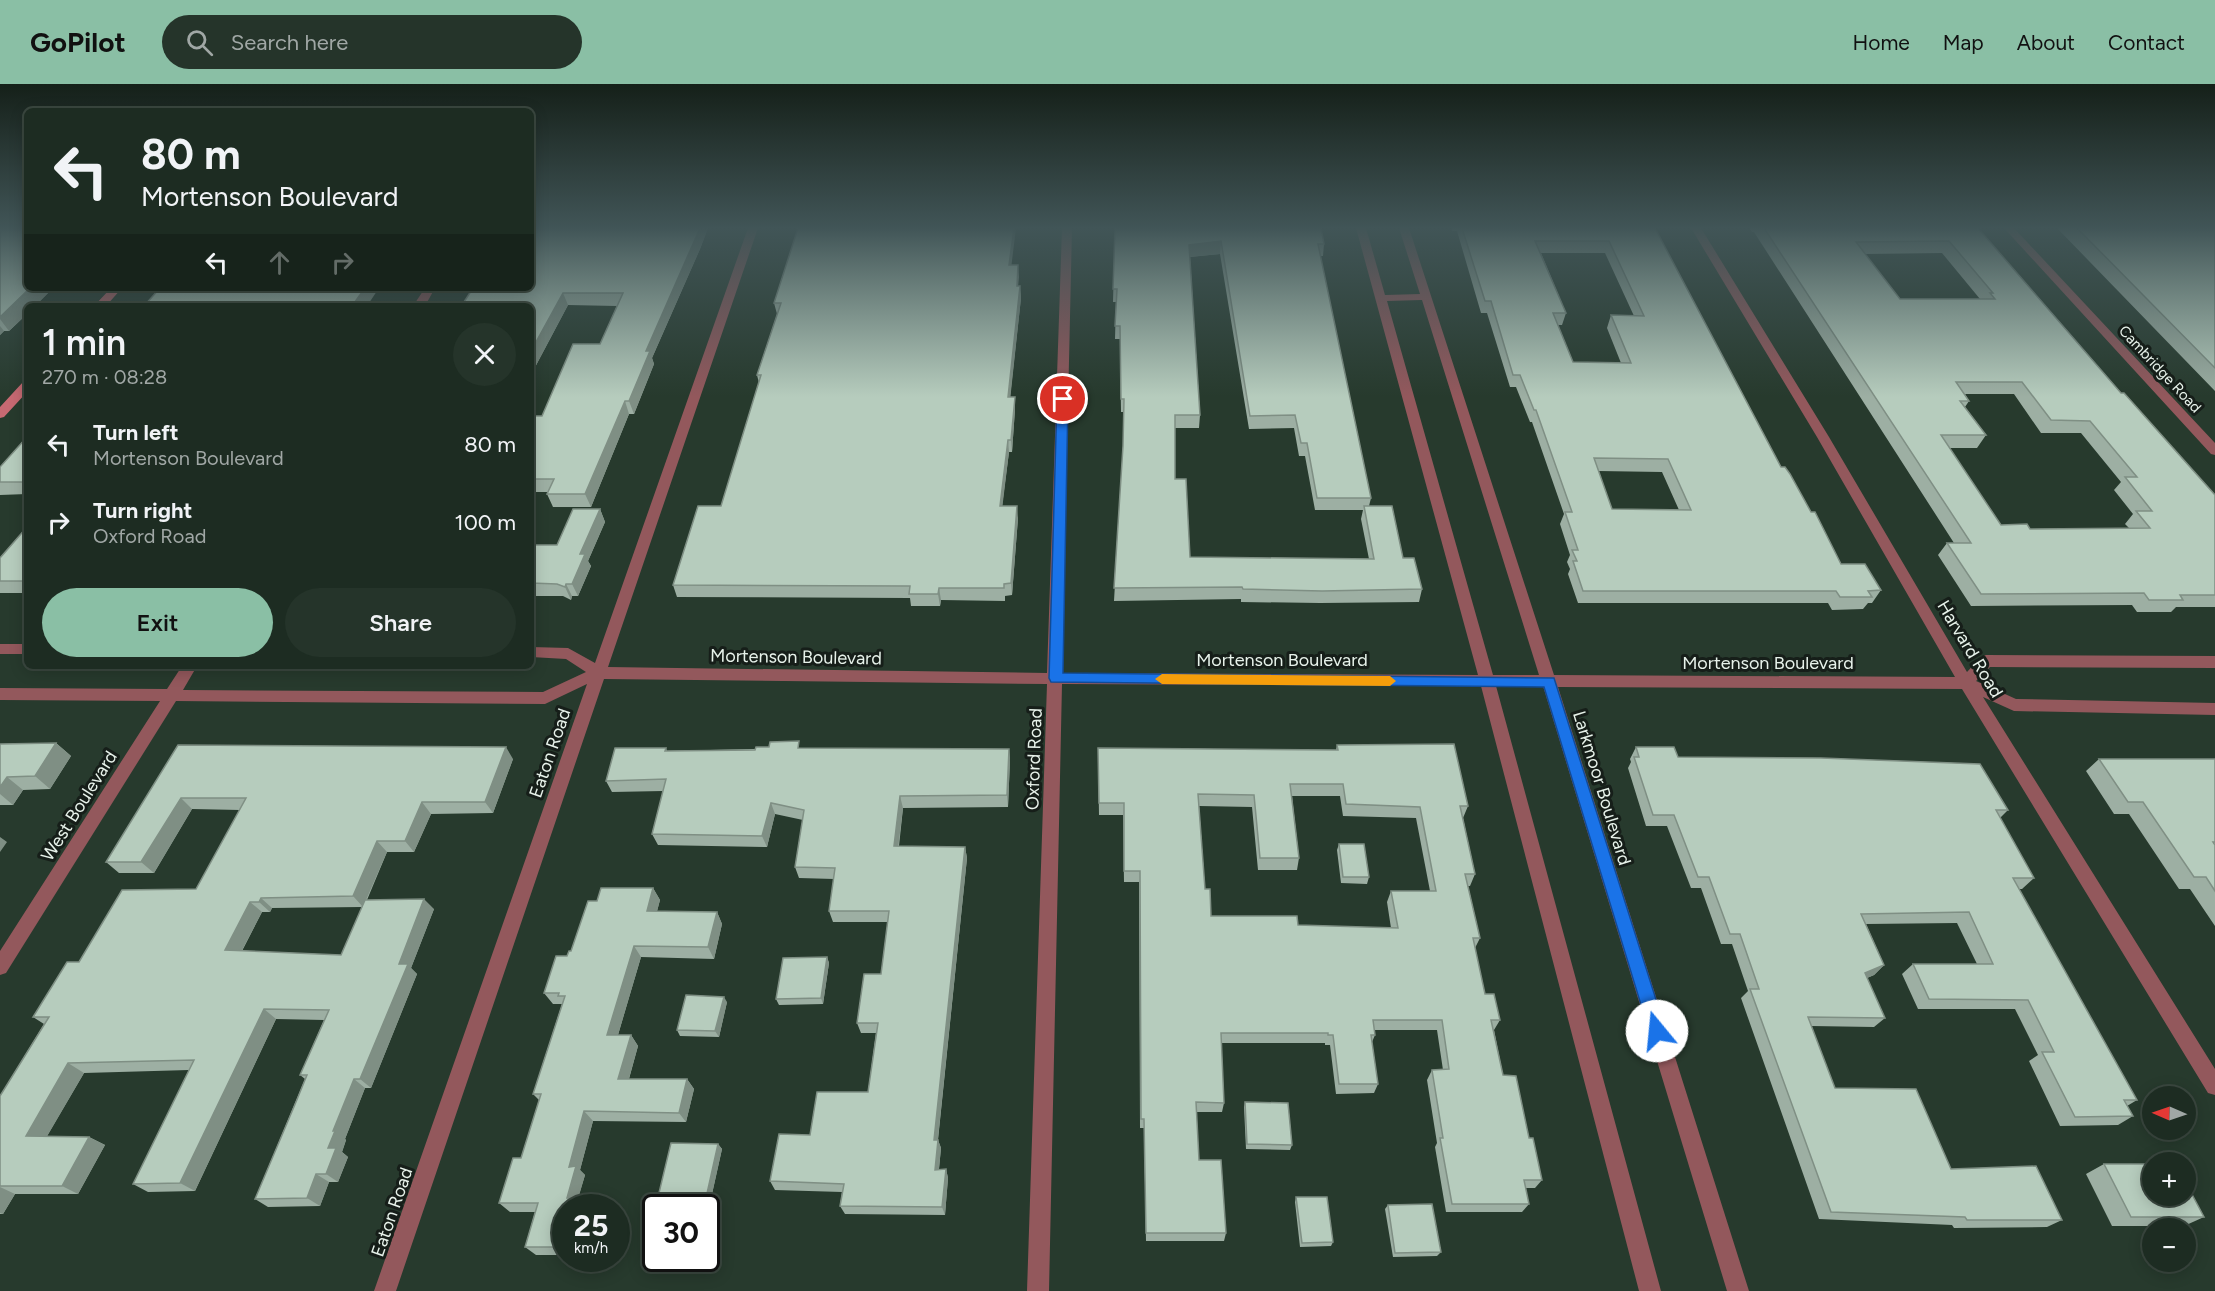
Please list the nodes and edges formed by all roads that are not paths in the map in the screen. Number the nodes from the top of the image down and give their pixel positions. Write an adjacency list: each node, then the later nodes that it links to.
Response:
1 (733, 284): 19 (street, Eaton Road)
2 (1066, 284): 20 (street, Oxford Road)
3 (1377, 284): 8 (street)
4 (1422, 284): 9 (street, Larkmoor Boulevard)
5 (1730, 284): 23 (street, Harvard Road)
6 (2061, 284): 13 (street, Cambridge Road)
7 (114, 291): 10 (street)
8 (1380, 297): 9 (street); 21 (street)
9 (1426, 297): 22 (street, Larkmoor Boulevard)
10 (103, 303)
11 (24, 388): 12 (street)
12 (0, 414)
13 (2215, 451)
14 (0, 649): 15 (street)
15 (24, 649)
16 (534, 652): 19 (street)
17 (2215, 662): 23 (street)
18 (188, 669): 25 (street, West Boulevard)
19 (598, 673): 20 (street, Mortenson Boulevard); 25 (street, Mortenson Boulevard); 29 (street, Eaton Road)
20 (1056, 678): 21 (street, Mortenson Boulevard); 30 (street, Oxford Road)
21 (1487, 681): 22 (street, Mortenson Boulevard); 31 (street)
22 (1549, 682): 23 (street, Mortenson Boulevard); 32 (street, Larkmoor Boulevard)
23 (1966, 683): 26 (street, Mortenson Boulevard); 28 (street, Harvard Road)
24 (0, 694): 25 (street, Mortenson Boulevard)
25 (171, 696): 27 (street, West Boulevard)
26 (2215, 709)
27 (0, 967)
28 (2215, 1086)
29 (385, 1291)
30 (1038, 1291)
31 (1650, 1291)
32 (1738, 1291)

